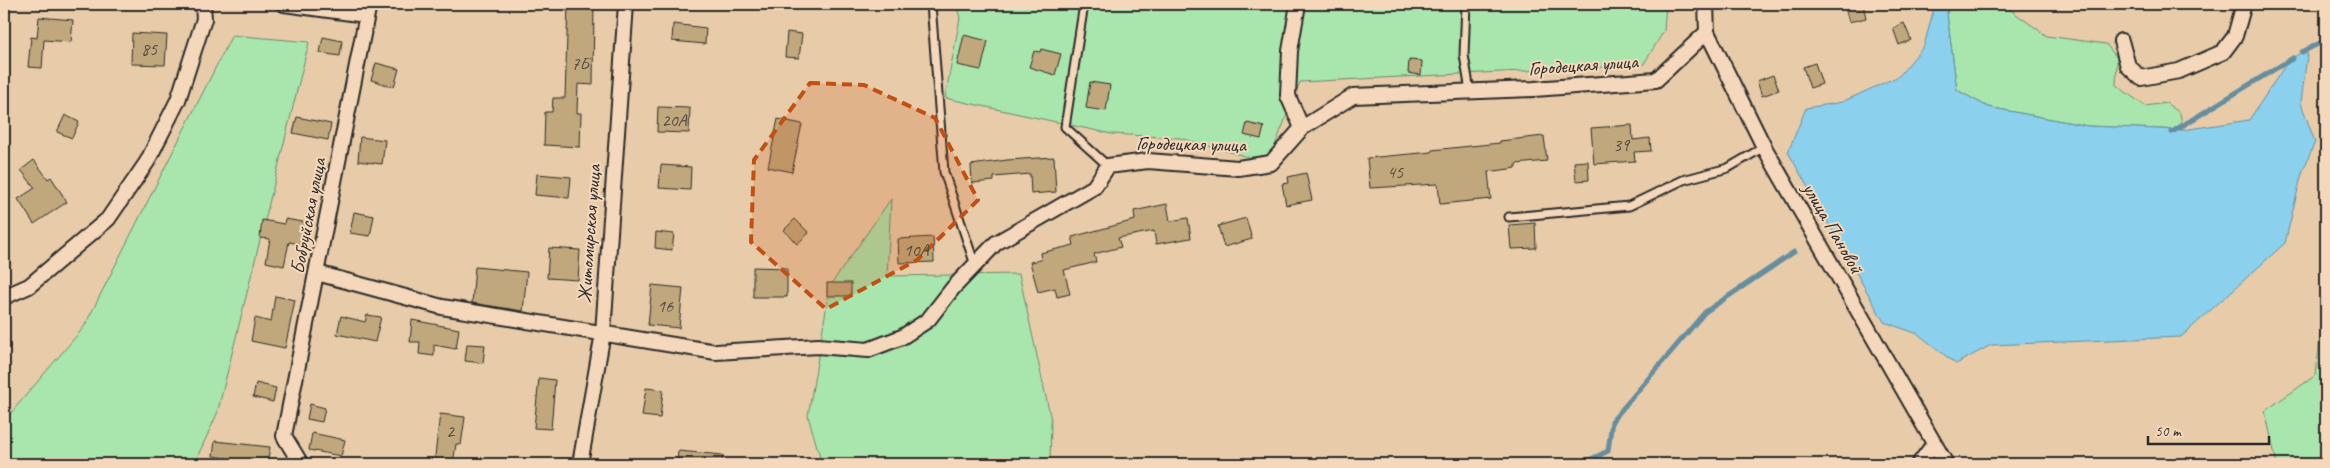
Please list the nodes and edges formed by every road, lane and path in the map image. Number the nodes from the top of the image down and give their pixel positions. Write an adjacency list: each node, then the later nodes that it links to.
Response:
1 (203, 4): 20 (street)
2 (284, 4): 10 (street)
3 (626, 4): 21 (street, Житомирская улица)
4 (931, 4): 18 (lane)
5 (1084, 4): 16 (lane)
6 (1298, 4): 14 (street)
7 (1466, 4): 13 (lane)
8 (1706, 4): 11 (street, улица Пановой)
9 (2244, 4): 12 (street)
10 (367, 9): 19 (street, Бобруйская улица)
11 (1707, 32): 13 (street, Городецкая улица); 15 (street, улица Пановой)
12 (2121, 41)
13 (1470, 90): 14 (street, Городецкая улица)
14 (1302, 128): 16 (street, Городецкая улица)
15 (1764, 147): 17 (lane); 22 (street, улица Пановой)
16 (1108, 166): 18 (street, Городецкая улица)
17 (1509, 217)
18 (975, 265): 21 (street, Городецкая улица)
19 (317, 273): 21 (street, Городецкая улица); 23 (street, Бобруйская улица)
20 (4, 296)
21 (603, 333): 24 (street, Житомирская улица)
22 (1934, 444): 25 (street); 26 (street, улица Пановой)
23 (300, 464)
24 (580, 464)
25 (1919, 464)
26 (1946, 464)

